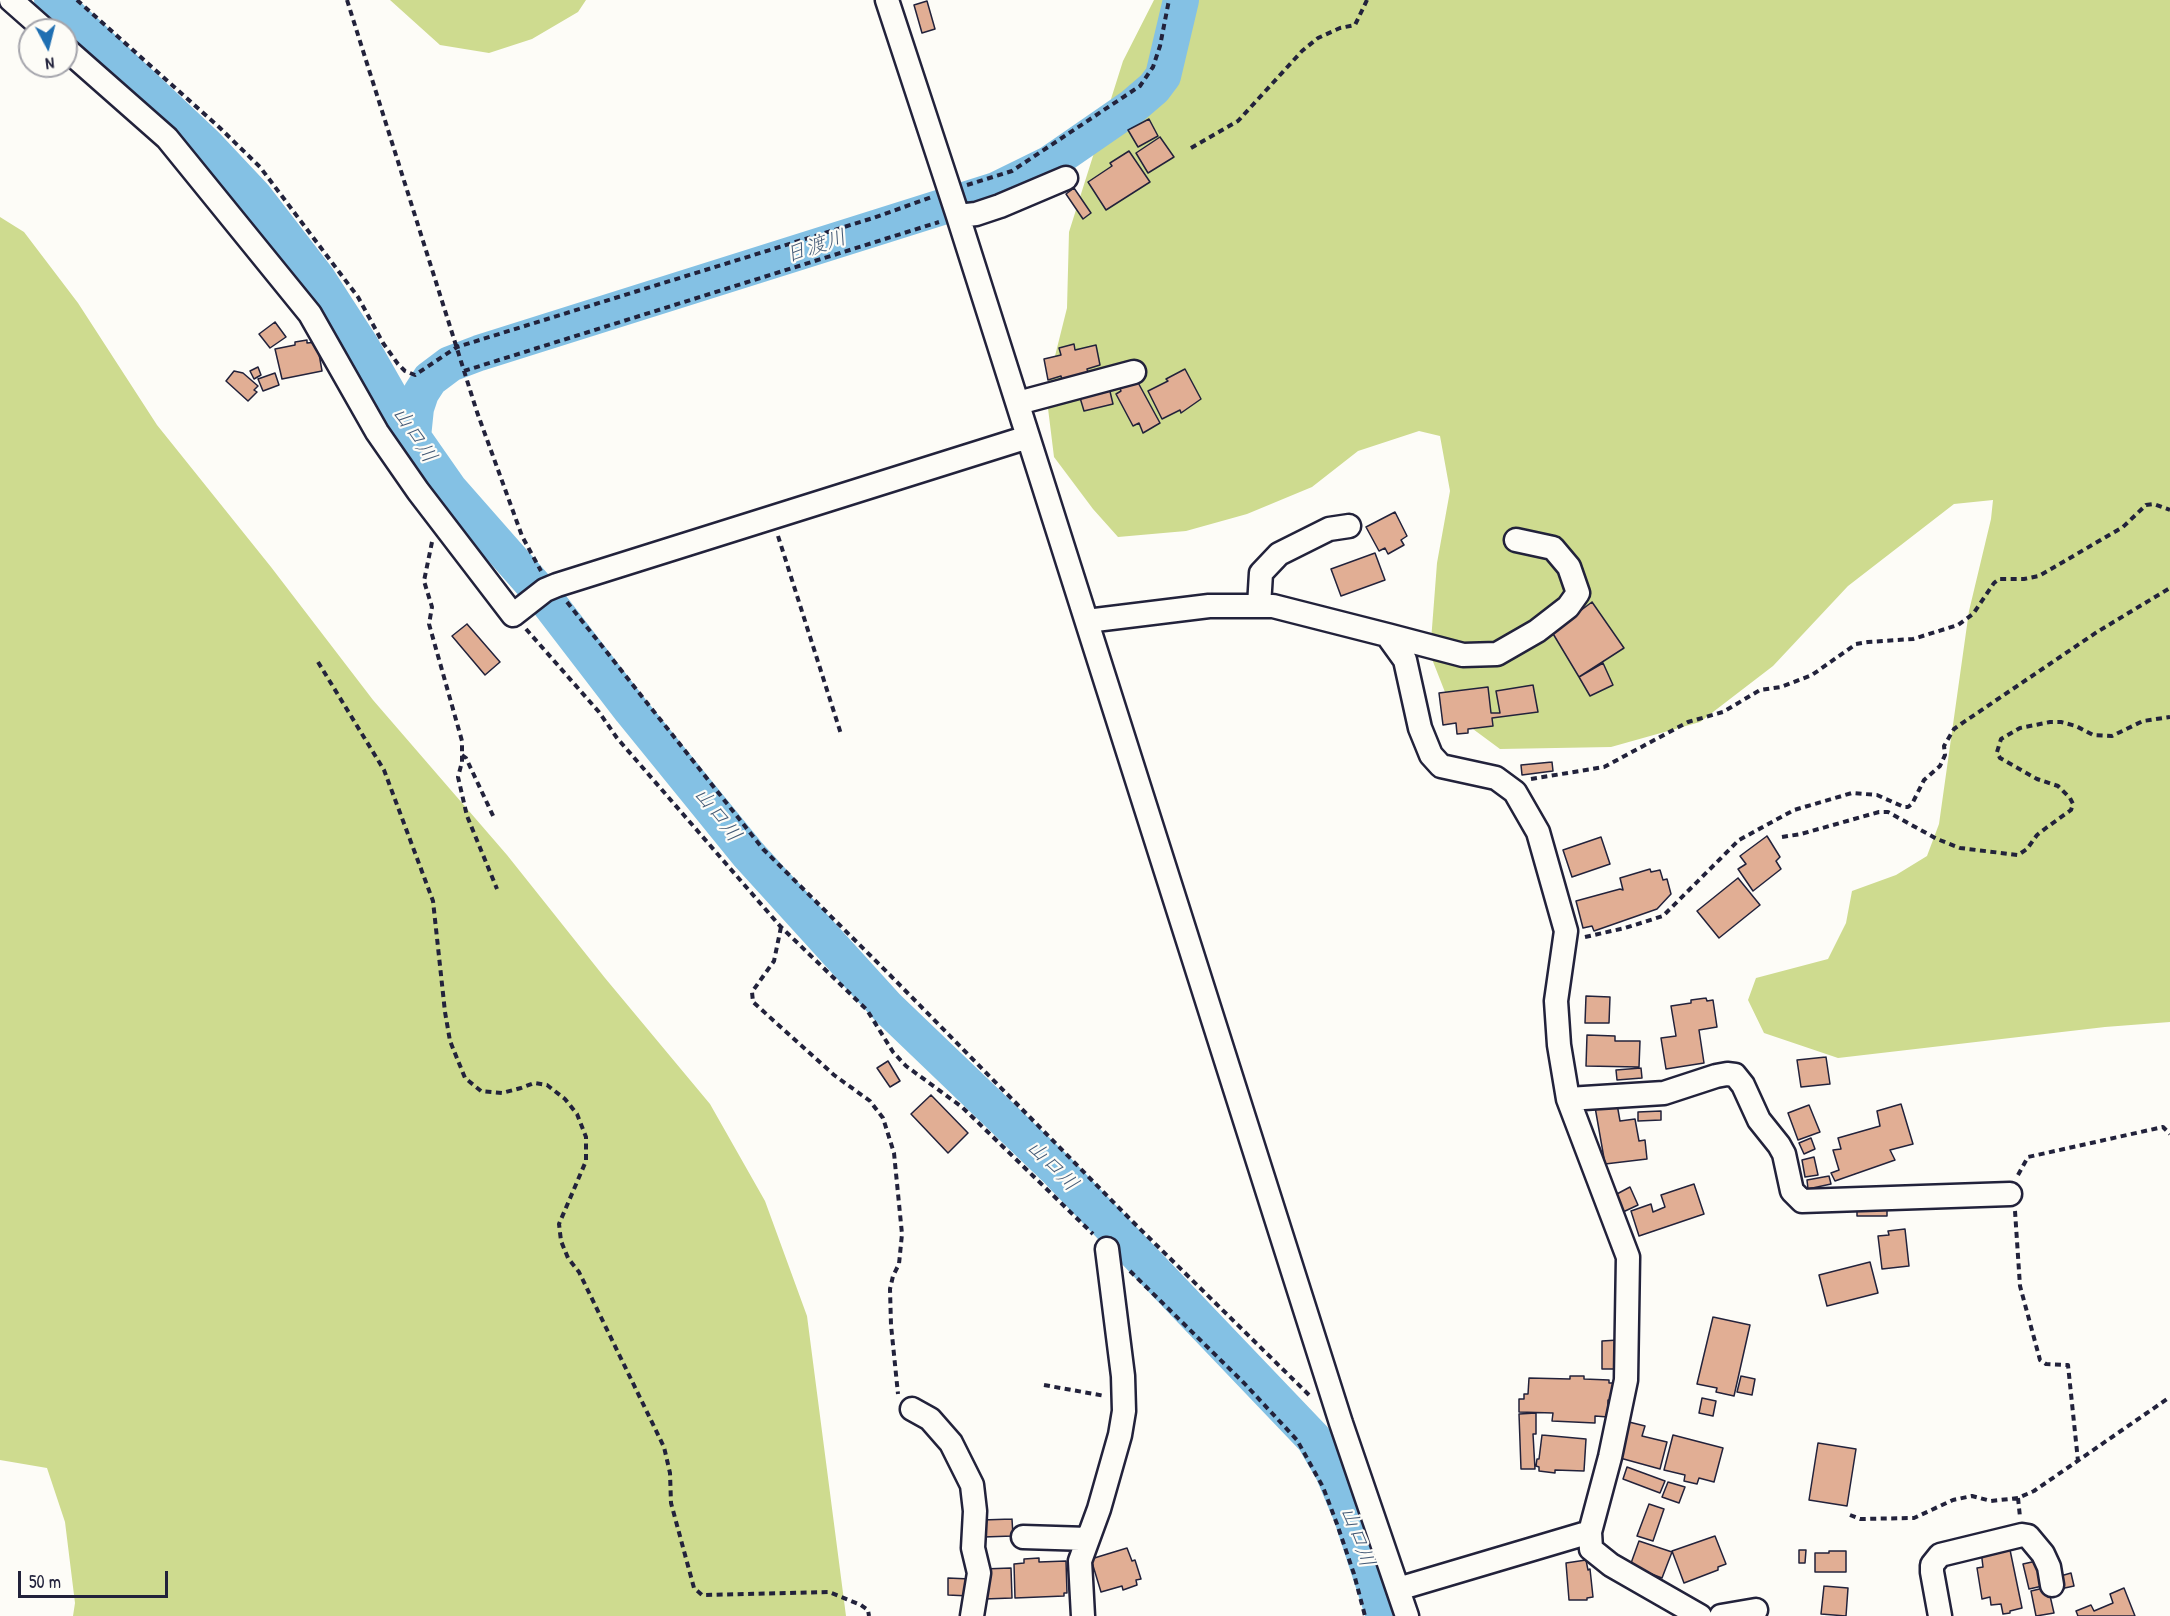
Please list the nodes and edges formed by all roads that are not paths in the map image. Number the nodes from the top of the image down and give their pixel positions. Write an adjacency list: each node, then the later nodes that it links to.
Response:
1 (11, 0): 3 (street)
2 (888, 0): 6 (street)
3 (31, 18)
4 (78, 59): 9 (street)
5 (1066, 178): 6 (street)
6 (954, 203): 8 (street)
7 (1134, 372): 8 (street)
8 (1018, 404): 9 (street)
9 (1028, 437): 13 (street)
10 (1349, 526): 12 (street)
11 (1516, 540): 14 (street)
12 (1259, 606): 13 (street); 14 (street)
13 (1087, 621): 23 (street)
14 (1387, 635): 15 (street)
15 (1568, 1100): 16 (street); 19 (street)
16 (2010, 1194)
17 (1107, 1249): 21 (street)
18 (912, 1410): 25 (street)
19 (1590, 1532): 23 (street); 28 (street)
20 (1023, 1537): 21 (street)
21 (1088, 1539): 26 (street)
22 (2052, 1585): 30 (street)
23 (1398, 1589): 27 (street)
24 (1756, 1610): 29 (street)
25 (972, 1616)
26 (1083, 1616)
27 (1407, 1616)
28 (1700, 1616)
29 (1721, 1616)
30 (1940, 1616)

